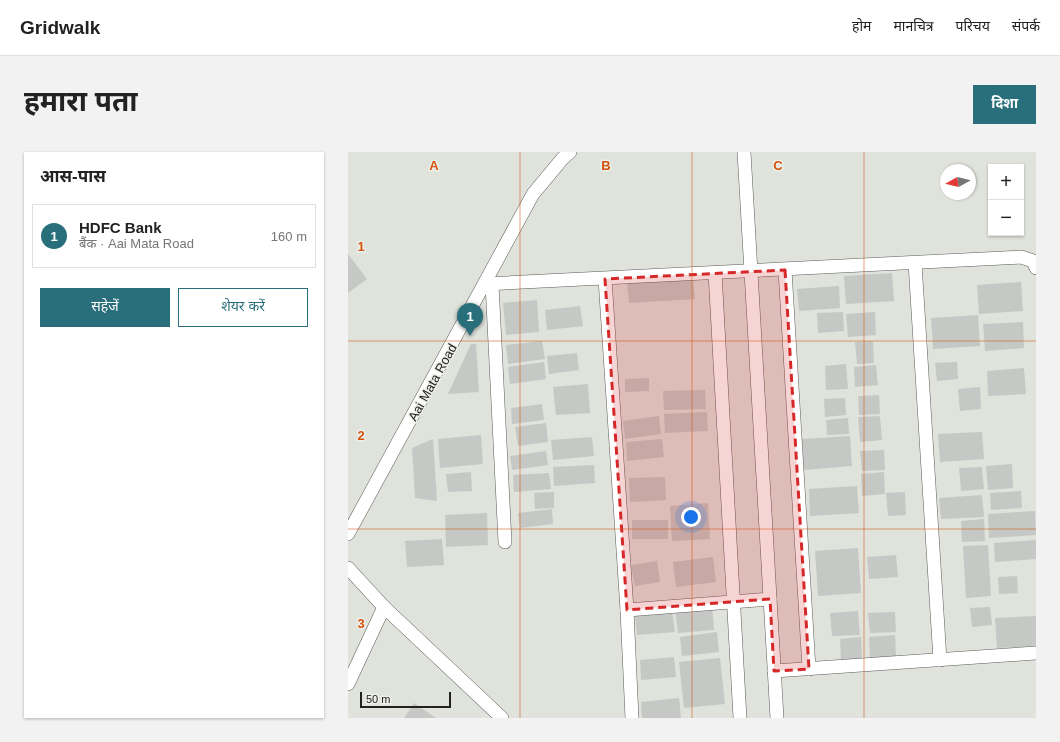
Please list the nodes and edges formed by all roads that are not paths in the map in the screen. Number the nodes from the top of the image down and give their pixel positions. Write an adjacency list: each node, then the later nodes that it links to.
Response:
1 (570, 152): 9 (street, Aai Mata Road)
2 (744, 152): 6 (street)
3 (915, 263): 4 (street); 5 (street); 18 (street)
4 (1036, 268)
5 (785, 270): 6 (street); 19 (street)
6 (750, 272): 7 (street); 13 (street)
7 (715, 273): 8 (street); 14 (street)
8 (605, 279): 9 (street); 16 (street)
9 (488, 284): 10 (street, Aai Mata Road); 11 (street)
10 (348, 534)
11 (505, 542)
12 (348, 568): 15 (street)
13 (770, 599): 14 (street); 20 (street)
14 (733, 601): 16 (street); 24 (street)
15 (384, 607): 21 (street); 22 (street)
16 (627, 610): 23 (street)
17 (1036, 653): 18 (street)
18 (940, 660): 19 (street)
19 (809, 669): 20 (street)
20 (774, 671): 25 (street)
21 (348, 684)
22 (502, 718)
23 (632, 718)
24 (740, 718)
25 (777, 718)

